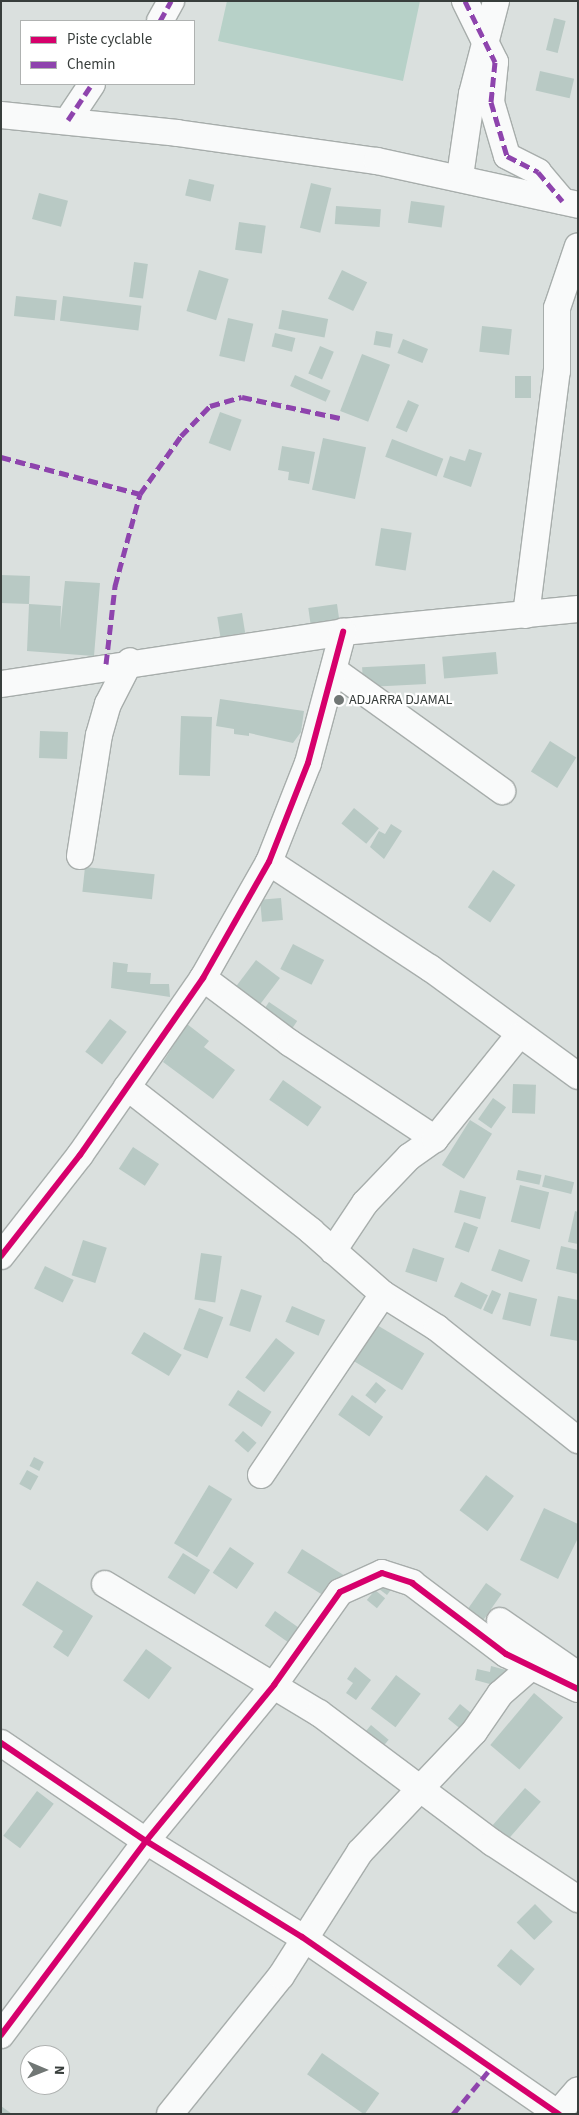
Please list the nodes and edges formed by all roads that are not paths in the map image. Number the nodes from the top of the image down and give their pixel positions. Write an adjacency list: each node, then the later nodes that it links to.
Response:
1 (172, 1): 4 (street)
2 (465, 1): 5 (street)
3 (496, 1): 5 (street)
4 (161, 20)
5 (487, 43): 9 (street); 10 (street)
6 (91, 85): 8 (street)
7 (1, 115): 8 (street)
8 (68, 120): 9 (street)
9 (460, 176): 10 (street)
10 (570, 203)
11 (578, 246): 13 (street)
12 (578, 609): 13 (street)
13 (526, 615): 14 (street)
14 (343, 632): 15 (street); 16 (street)
15 (130, 661): 17 (street); 19 (street)
16 (335, 671): 18 (street); 20 (street)
17 (1, 684)
18 (502, 791)
19 (80, 856)
20 (269, 862): 21 (street); 22 (street)
21 (203, 978): 24 (street); 25 (street)
22 (518, 1036): 23 (street); 25 (street)
23 (578, 1076)
24 (127, 1087): 26 (street); 27 (street)
25 (435, 1139): 26 (street)
26 (333, 1251): 28 (street)
27 (1, 1256)
28 (382, 1294): 29 (street); 30 (street)
29 (578, 1440)
30 (261, 1475)
31 (105, 1584): 35 (street)
32 (500, 1621): 34 (street)
33 (530, 1668): 35 (street); 36 (street); 38 (street)
34 (578, 1675)
35 (274, 1685): 38 (street); 39 (street)
36 (578, 1690)
37 (4, 1750): 39 (street)
38 (418, 1787): 40 (street); 41 (street)
39 (146, 1841): 41 (street); 42 (street)
40 (578, 1899)
41 (302, 1938): 44 (street); 45 (street)
42 (1, 2036)
43 (578, 2090): 44 (street)
44 (558, 2113)
45 (170, 2114)

